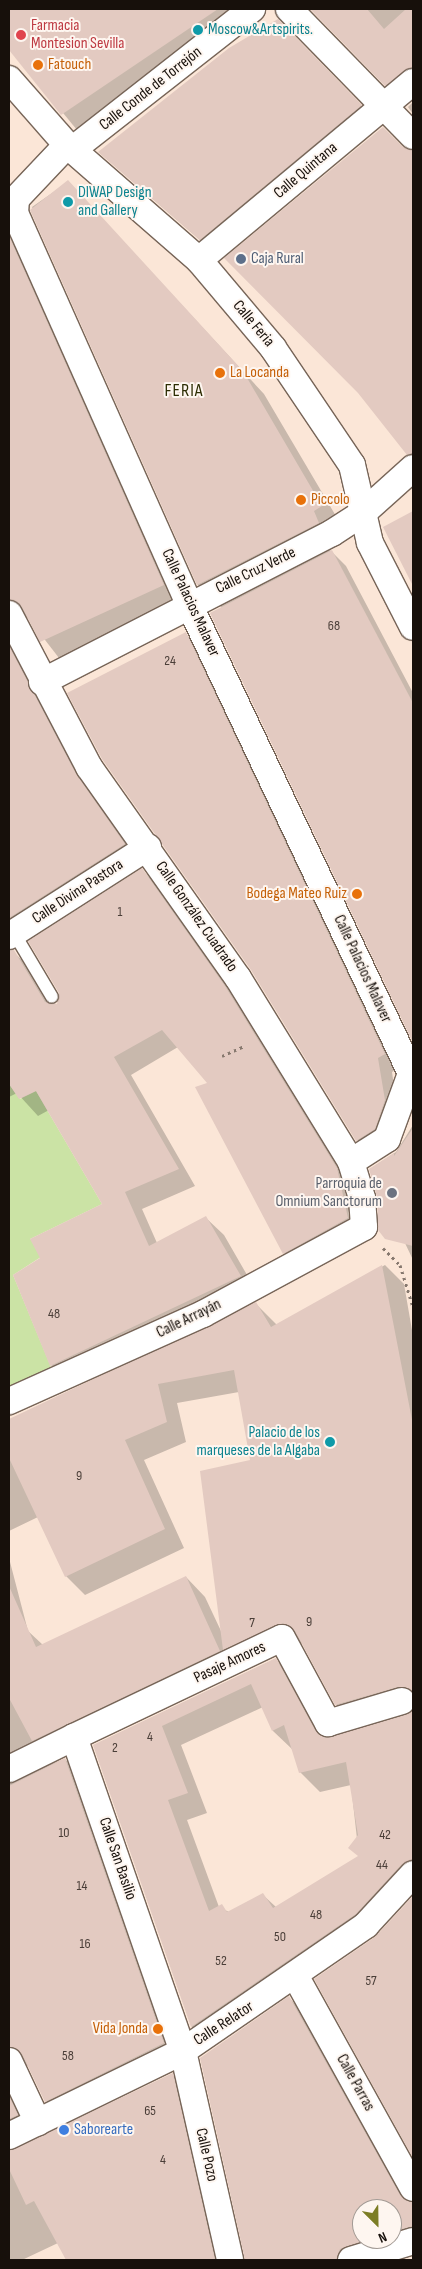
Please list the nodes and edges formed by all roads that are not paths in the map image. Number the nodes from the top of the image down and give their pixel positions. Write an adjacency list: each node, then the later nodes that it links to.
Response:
1 (252, 9): 7 (street, Calle Conde de Torrejón)
2 (289, 9): 5 (street)
3 (9, 79): 7 (street, Calle Feria)
4 (413, 82): 5 (street, Calle Quintana)
5 (384, 107): 6 (street); 8 (street, Calle Quintana)
6 (413, 136)
7 (69, 147): 8 (street, Calle Feria); 11 (street, Calle Palacios Malaver)
8 (199, 260): 10 (street, Calle Feria)
9 (413, 468): 10 (street, Calle Cruz Verde)
10 (363, 513): 11 (street, Calle Cruz Verde); 13 (street, Calle Feria)
11 (189, 604): 14 (street, Calle Cruz Verde); 18 (street, Calle Palacios Malaver)
12 (9, 614): 14 (street, Calle González Cuadrado)
13 (413, 627)
14 (42, 682): 15 (street, Calle González Cuadrado)
15 (148, 848): 16 (street, Calle Divina Pastora); 19 (street, Calle González Cuadrado)
16 (12, 935): 17 (lane)
17 (52, 997)
18 (411, 1068): 19 (street)
19 (351, 1162): 20 (street, Calle González Cuadrado)
20 (370, 1233): 21 (street, Calle Arrayán)
21 (9, 1401)
22 (402, 1701): 23 (street, Pasaje Amores)
23 (74, 1737): 24 (street); 27 (street, Calle San Basilio)
24 (9, 1769)
25 (413, 1874): 26 (street, Calle Relator)
26 (296, 1977): 27 (street, Calle Relator); 31 (street, Calle Parras)
27 (183, 2051): 29 (street, Calle Relator); 33 (street, Calle Pozo)
28 (9, 2061): 29 (street)
29 (38, 2124): 30 (street, Calle Relator)
30 (9, 2136)
31 (413, 2188)
32 (413, 2241): 34 (street)
33 (230, 2260)
34 (351, 2260)

